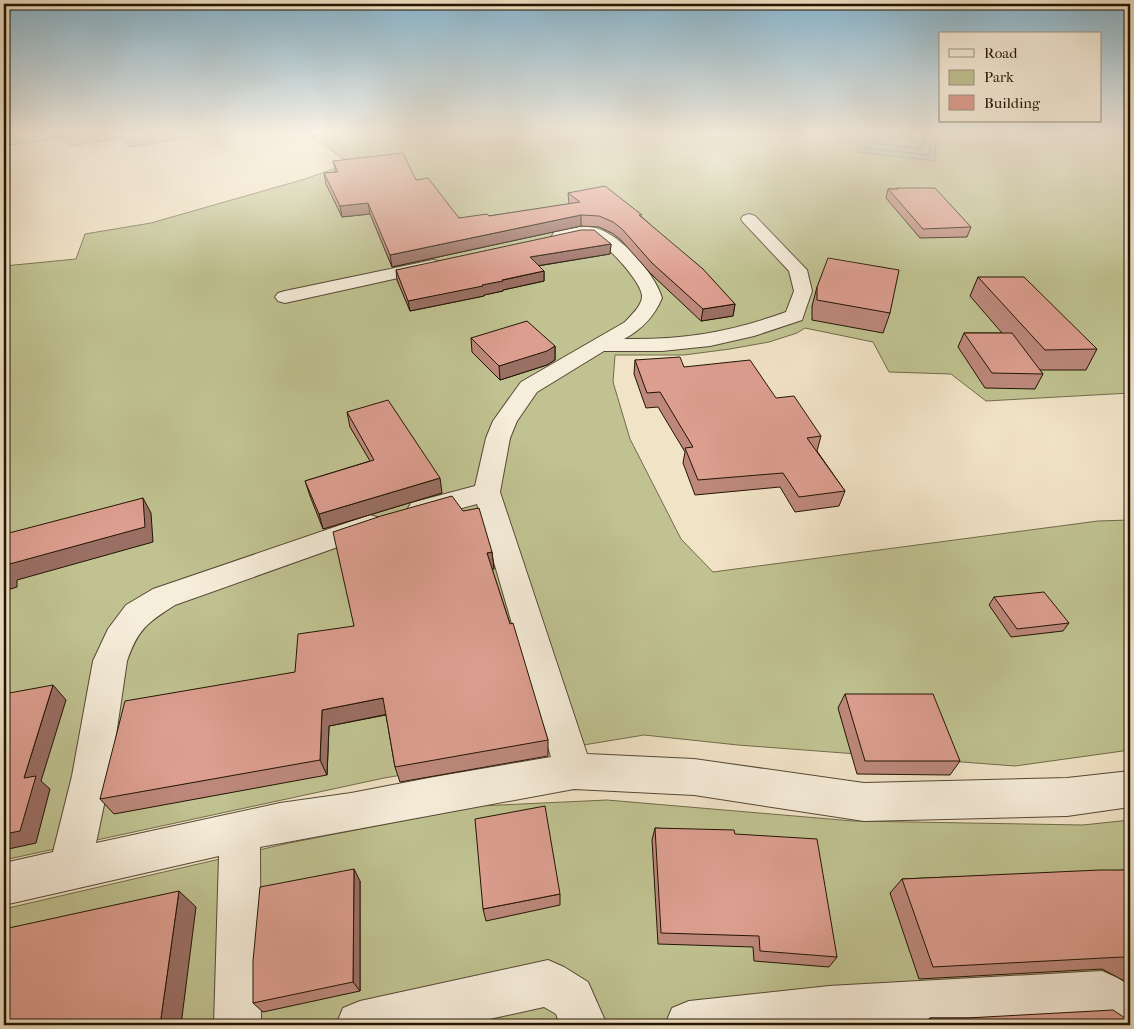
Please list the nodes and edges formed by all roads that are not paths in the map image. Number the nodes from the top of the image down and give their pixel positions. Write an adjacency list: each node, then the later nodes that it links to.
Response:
1 (748, 219): 5 (street)
2 (545, 239): 5 (street)
3 (449, 262): 4 (street)
4 (286, 297)
5 (601, 345): 6 (street)
6 (487, 492): 7 (street); 10 (street)
7 (574, 771): 8 (street); 9 (street)
8 (1130, 789)
9 (240, 831): 10 (street); 13 (street)
10 (70, 868): 11 (street)
11 (4, 884)
12 (1130, 1013): 16 (street)
13 (238, 1025)
14 (360, 1025): 15 (street)
15 (584, 1025)
16 (689, 1025)

